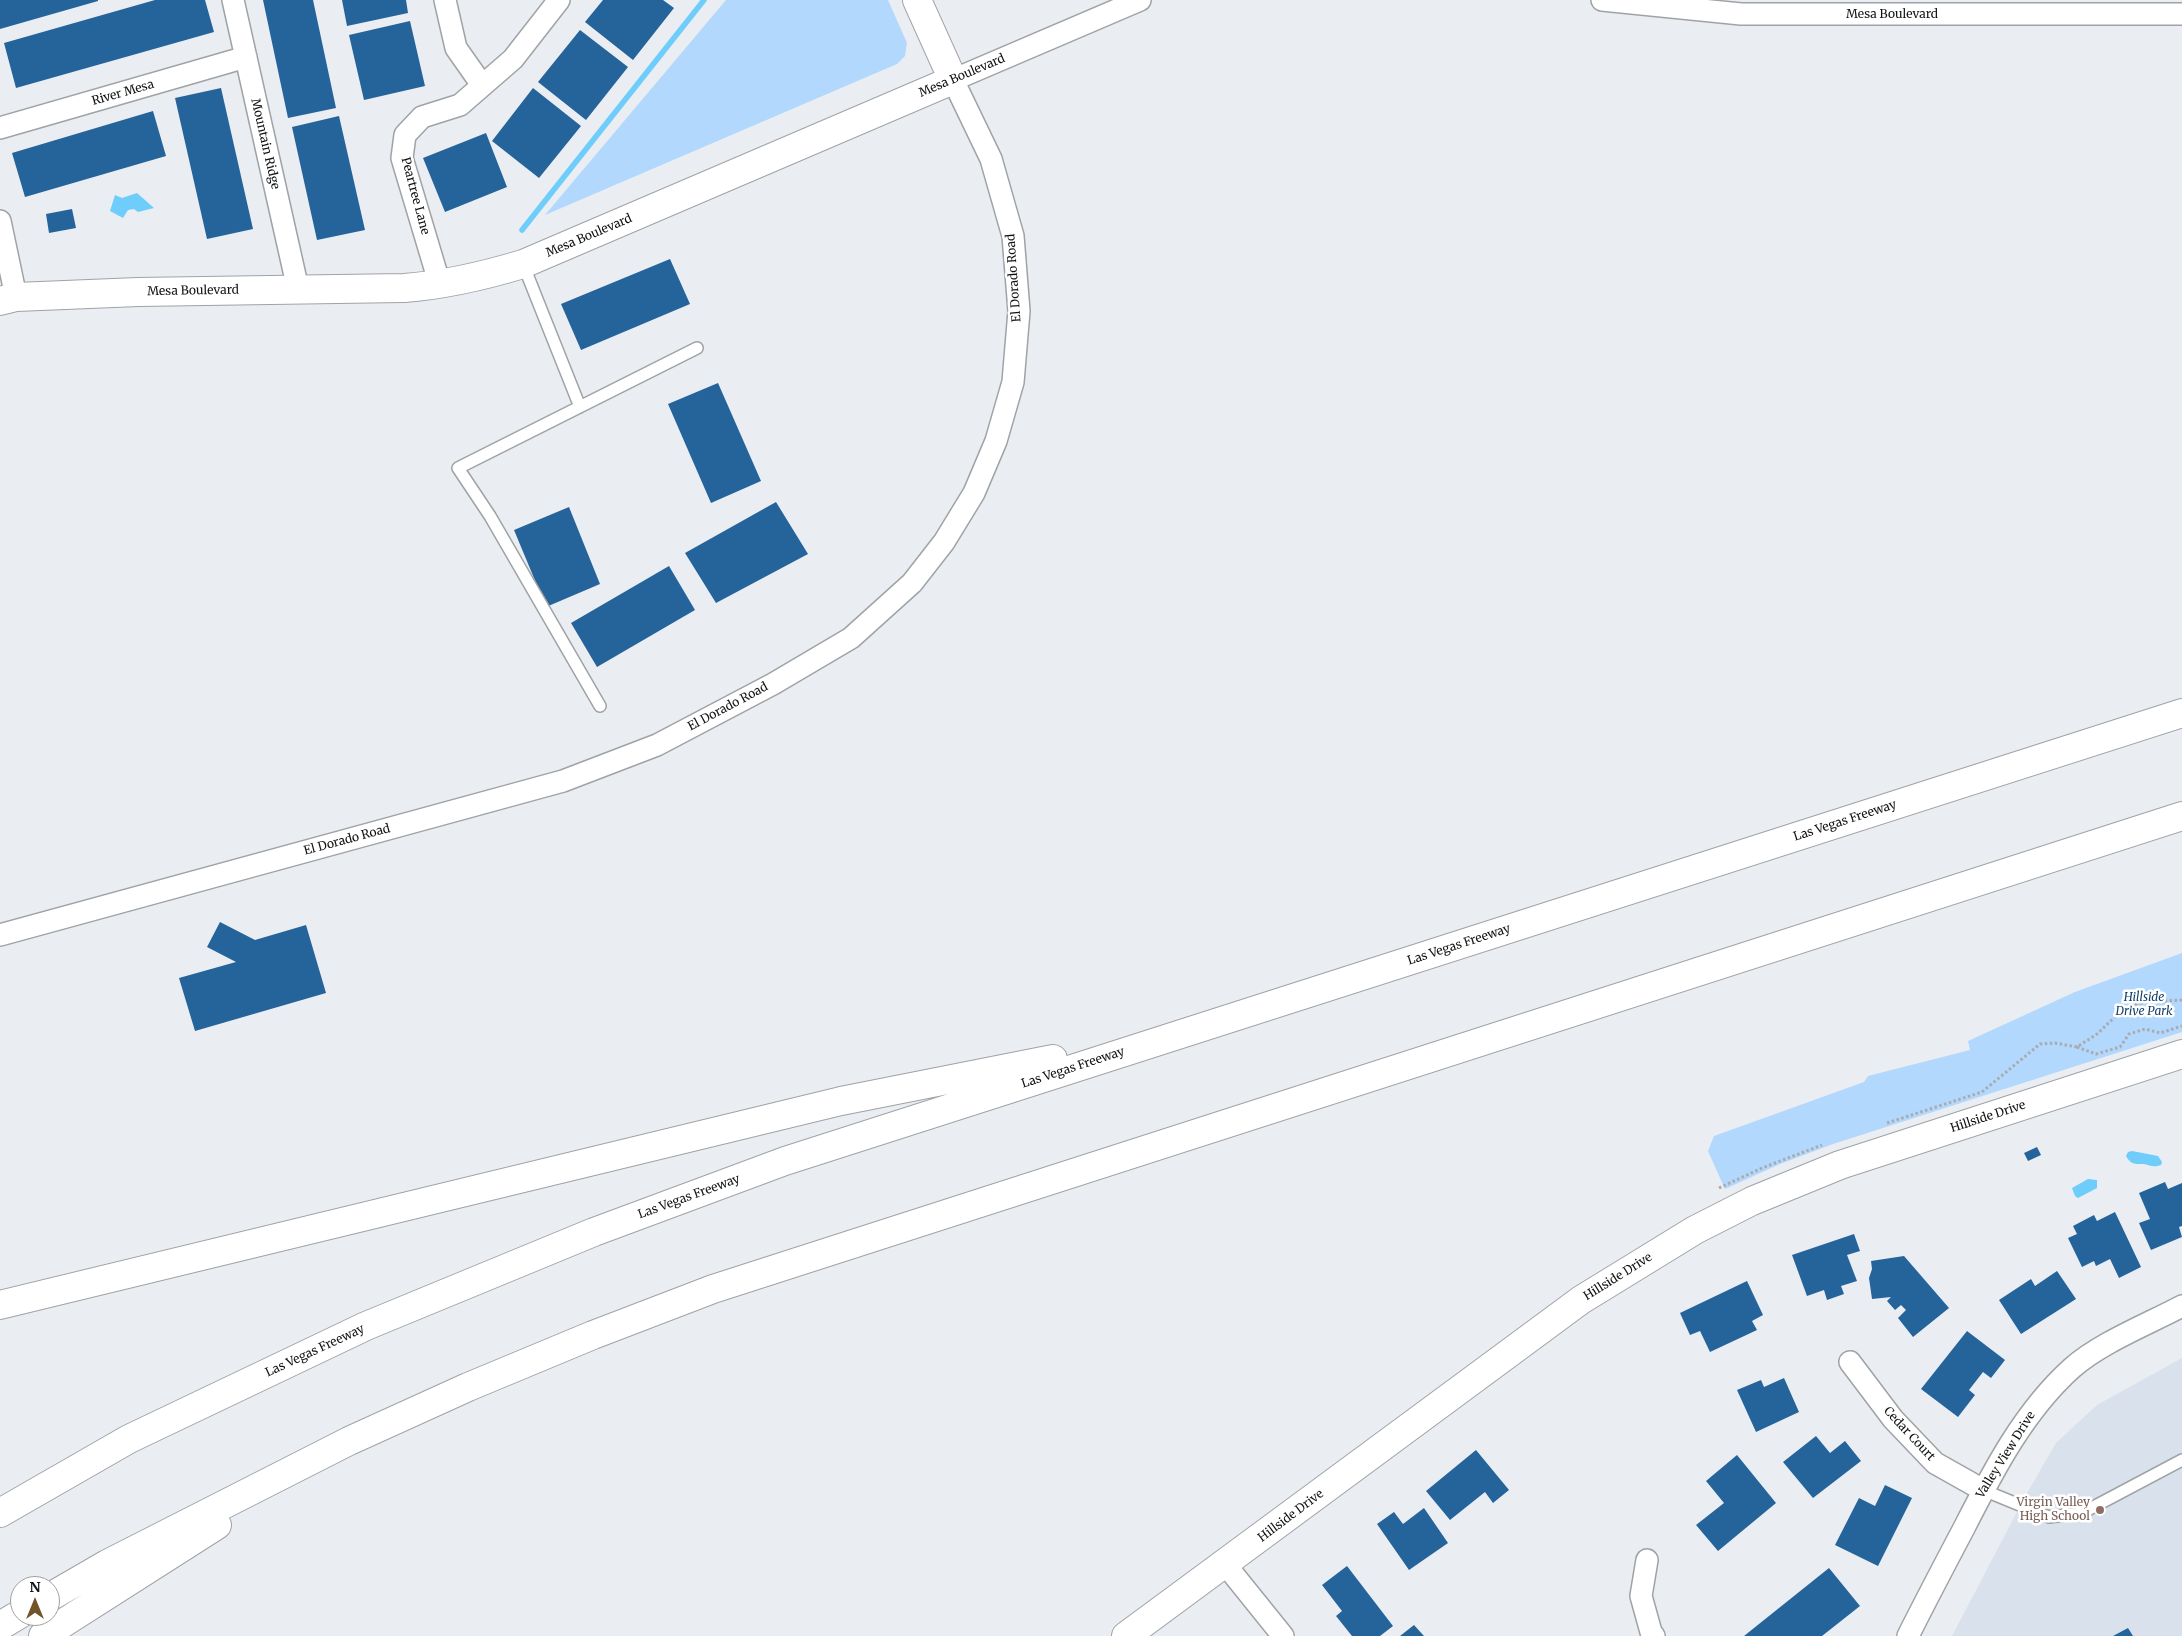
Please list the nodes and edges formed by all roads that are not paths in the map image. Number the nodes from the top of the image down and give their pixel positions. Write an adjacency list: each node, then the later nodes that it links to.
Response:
1 (233, 0): 9 (street, Mountain Ridge)
2 (445, 0): 11 (street)
3 (559, 0): 11 (street, Peartree Lane)
4 (916, 0): 10 (main road)
5 (1140, 0): 10 (street, Mesa Boulevard)
6 (1602, 0): 7 (street, Mesa Boulevard)
7 (1915, 8): 8 (street, Mesa Boulevard)
8 (2182, 14)
9 (246, 57): 12 (street, River Mesa); 16 (street, Mountain Ridge)
10 (953, 80): 14 (main road, Mesa Boulevard); 23 (street, El Dorado Road)
11 (482, 85): 15 (street, Peartree Lane)
12 (0, 128)
13 (0, 221): 17 (street)
14 (523, 264): 15 (main road, Mesa Boulevard); 19 (lane)
15 (440, 285): 16 (main road, Mesa Boulevard)
16 (298, 289): 17 (main road, Mesa Boulevard)
17 (8, 299)
18 (696, 348): 19 (lane)
19 (580, 407): 20 (lane)
20 (600, 706)
21 (2182, 713): 24 (main road, Las Vegas Freeway)
22 (2182, 816): 29 (main road)
23 (0, 935)
24 (1177, 1035): 26 (main road); 32 (main road, Las Vegas Freeway)
25 (2182, 1054): 34 (main road, Hillside Drive)
26 (0, 1305)
27 (2182, 1306): 31 (street, Valley View Drive)
28 (1850, 1362): 31 (street, Cedar Court)
29 (349, 1441): 35 (main road); 36 (main road)
30 (2182, 1460): 31 (lane)
31 (1983, 1490): 40 (street, Valley View Drive)
32 (0, 1512)
33 (1647, 1560): 39 (street)
34 (1225, 1564): 37 (main road, Hillside Drive); 38 (street)
35 (60, 1591)
36 (43, 1636)
37 (1126, 1636)
38 (1283, 1636)
39 (1654, 1636)
40 (1908, 1636)

